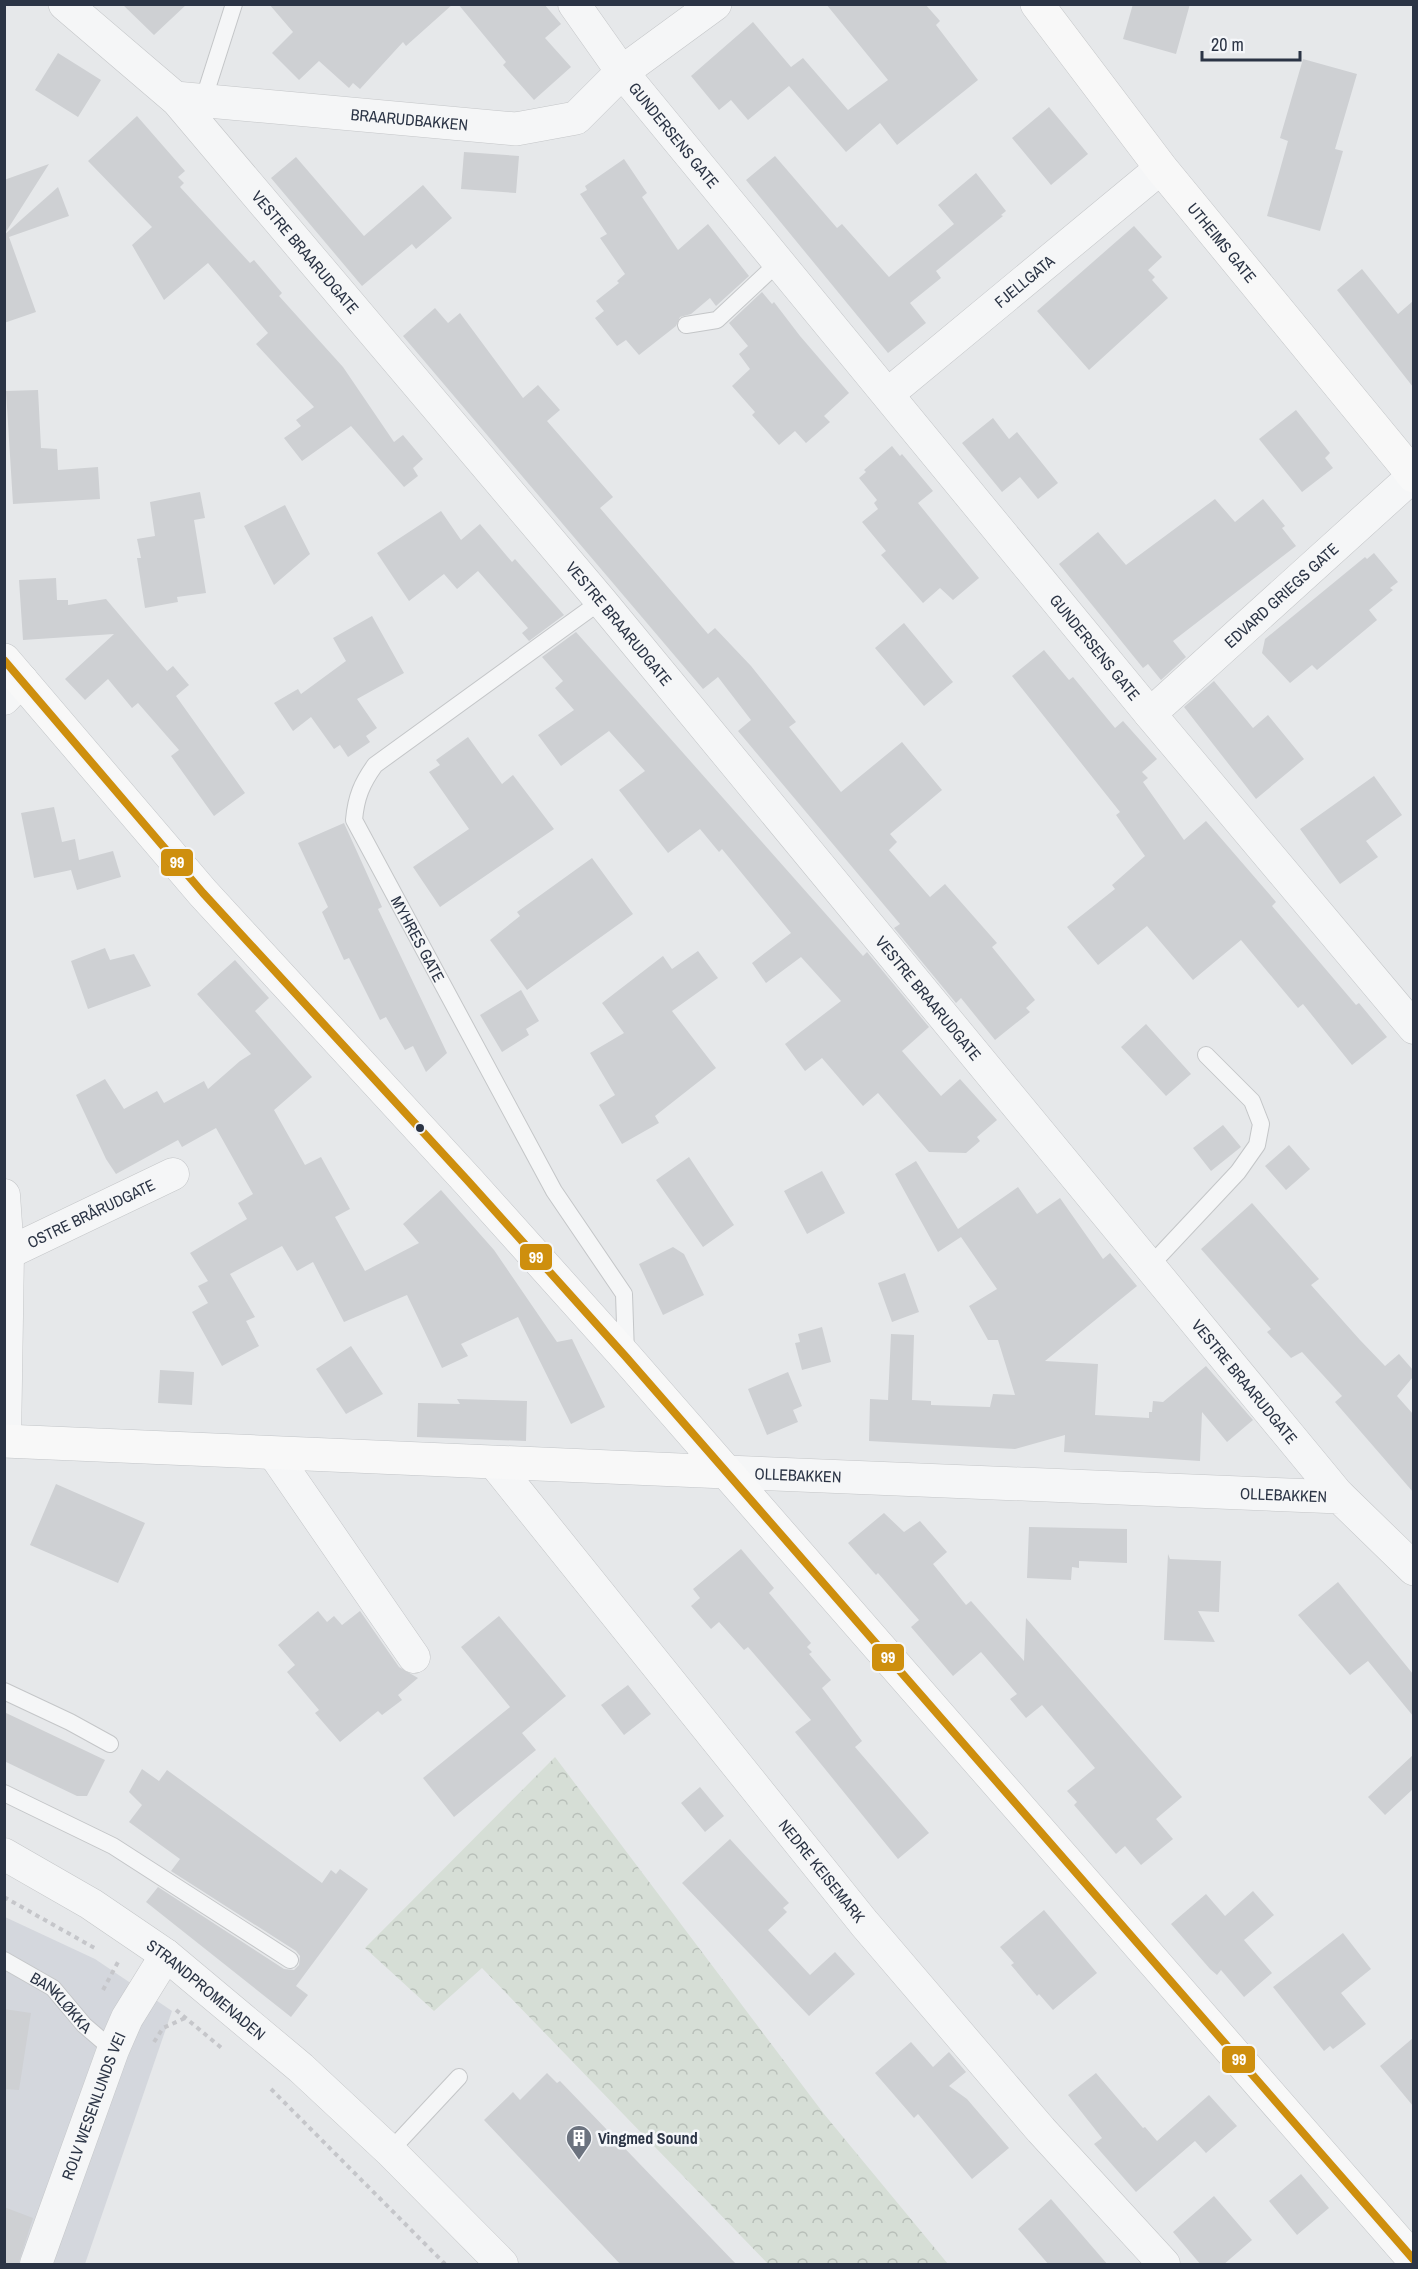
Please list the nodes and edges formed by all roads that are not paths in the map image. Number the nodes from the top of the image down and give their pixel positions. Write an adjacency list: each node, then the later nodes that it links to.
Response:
1 (65, 4): 7 (street, VESTRE BRAARUDGATE)
2 (234, 4): 7 (lane)
3 (574, 4): 6 (street, GUNDERSENS GATE)
4 (715, 4): 6 (street, BRAARUDBAKKEN)
5 (1037, 4): 8 (main road, UTHEIMS GATE)
6 (622, 72): 7 (street, BRAARUDBAKKEN); 9 (street, GUNDERSENS GATE)
7 (189, 99): 13 (street, VESTRE BRAARUDGATE)
8 (1161, 168): 11 (street, FJELLGATA); 12 (main road, UTHEIMS GATE)
9 (779, 262): 10 (lane); 11 (street, GUNDERSENS GATE)
10 (686, 326)
11 (888, 394): 15 (street, GUNDERSENS GATE)
12 (1413, 476): 15 (street, EDVARD GRIEGS GATE)
13 (602, 601): 21 (street, VESTRE BRAARUDGATE); 22 (lane, MYHRES GATE)
14 (10, 680): 22 (main road)
15 (1150, 714): 16 (street, GUNDERSENS GATE)
16 (1413, 1028)
17 (1206, 1055): 21 (lane)
18 (173, 1174): 20 (street, OSTRE BRÅRUDGATE)
19 (4, 1194): 20 (street)
20 (8, 1253): 23 (street)
21 (1148, 1268): 27 (street, VESTRE BRAARUDGATE)
22 (626, 1358): 26 (main road)
23 (5, 1441): 24 (main road, OLLEBAKKEN)
24 (274, 1454): 25 (main road, OLLEBAKKEN); 29 (street)
25 (495, 1464): 26 (main road, OLLEBAKKEN); 43 (street, NEDRE KEISEMARK)
26 (726, 1472): 27 (street, OLLEBAKKEN); 40 (main road)
27 (1340, 1497): 28 (street)
28 (1411, 1560)
29 (414, 1657)
30 (4, 1691): 31 (lane)
31 (110, 1744)
32 (4, 1793): 36 (lane)
33 (4, 1854): 34 (street, STRANDPROMENADEN)
34 (166, 1955): 37 (street, ROLV WESENLUNDS VEI); 39 (street, STRANDPROMENADEN)
35 (4, 1960): 37 (lane, BANKLØKKA)
36 (290, 1960)
37 (113, 2050): 41 (street, ROLV WESENLUNDS VEI)
38 (459, 2078): 39 (lane)
39 (390, 2151): 42 (street, STRANDPROMENADEN)
40 (1413, 2260)
41 (36, 2265)
42 (502, 2265)
43 (1164, 2265)

